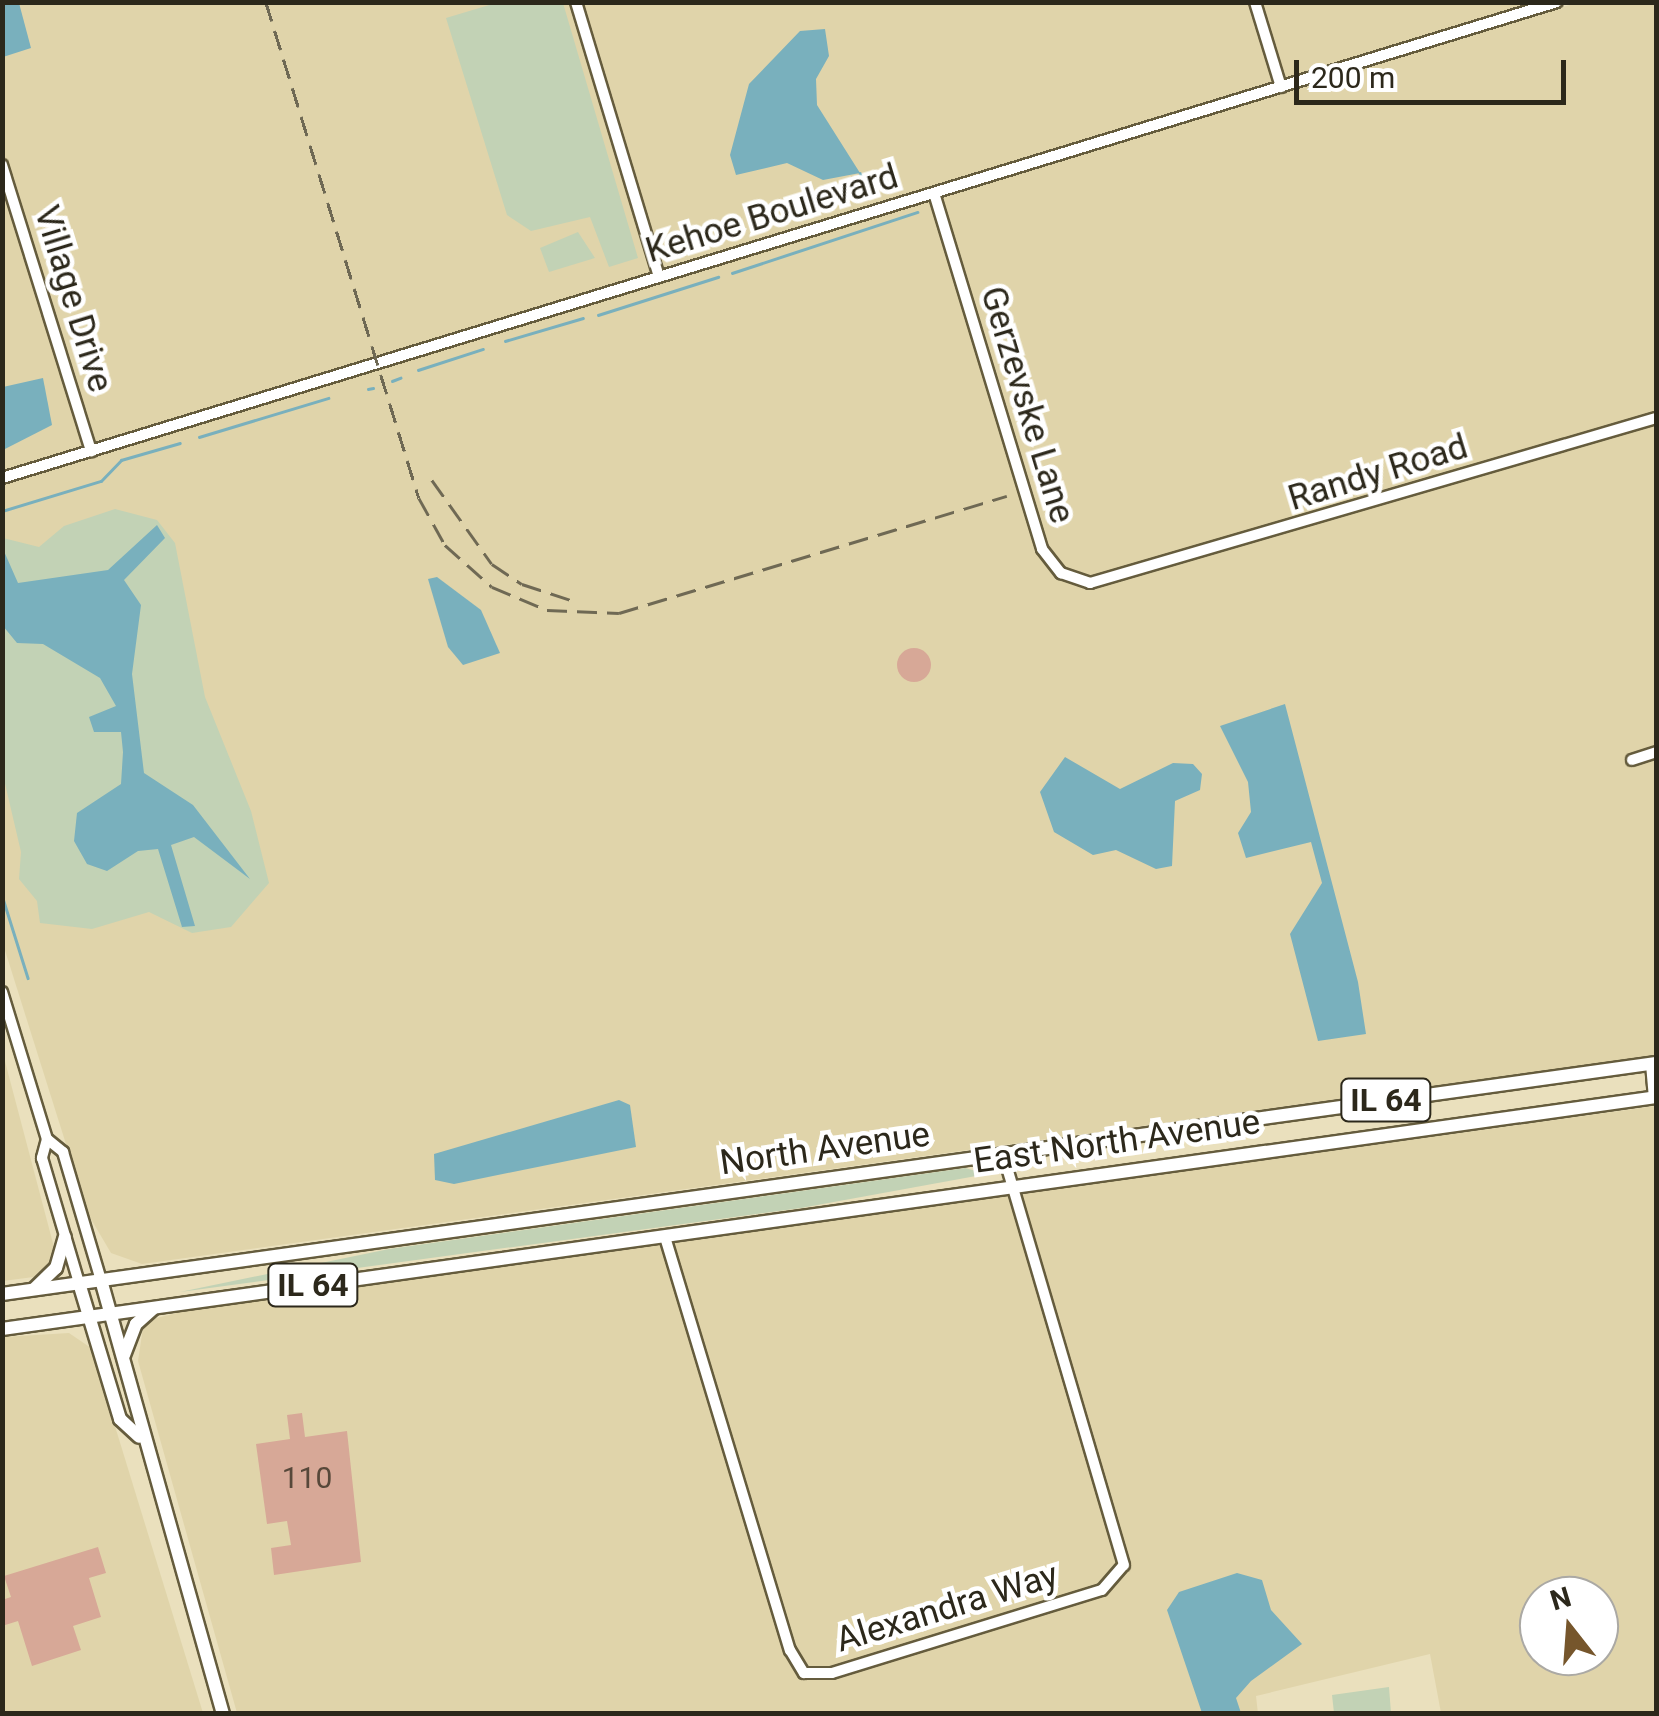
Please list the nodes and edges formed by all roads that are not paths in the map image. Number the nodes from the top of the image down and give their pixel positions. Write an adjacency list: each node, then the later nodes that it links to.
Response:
1 (576, 2): 7 (street)
2 (1255, 2): 4 (street)
3 (1557, 2): 4 (street, Kehoe Boulevard)
4 (1281, 87): 6 (street, Kehoe Boulevard)
5 (2, 165): 9 (street, Village Drive)
6 (934, 193): 7 (street, Kehoe Boulevard); 11 (street, Gerzevske Lane)
7 (659, 277): 9 (street, Kehoe Boulevard)
8 (1656, 418): 11 (street, Randy Road)
9 (91, 450): 10 (street, Kehoe Boulevard)
10 (2, 478)
11 (1115, 582)
12 (1656, 752): 13 (street)
13 (1632, 760)
14 (2, 992): 17 (street)
15 (1654, 1063): 16 (street); 18 (main road, North Avenue / IL 64)
16 (1655, 1097): 19 (main road, East North Avenue / IL 64)
17 (47, 1139): 20 (street); 22 (street)
18 (1003, 1155): 19 (street, Alexandra Way); 22 (main road, North Avenue / IL 64)
19 (1012, 1188): 21 (main road, East North Avenue / IL 64); 21 (street, Alexandra Way)
20 (65, 1237): 23 (street); 24 (main road)
21 (665, 1237): 26 (main road, East North Avenue / IL 64)
22 (101, 1280): 23 (main road, North Avenue / IL 64); 27 (main road)
23 (78, 1283): 24 (main road, North Avenue / IL 64); 28 (main road)
24 (33, 1289): 25 (main road, North Avenue / IL 64)
25 (2, 1294)
26 (154, 1307): 27 (main road, East North Avenue / IL 64); 30 (main road)
27 (111, 1313): 28 (main road, IL 64); 30 (main road)
28 (89, 1316): 29 (main road, IL 64); 31 (main road)
29 (2, 1329)
30 (124, 1355): 31 (main road)
31 (139, 1436): 32 (main road)
32 (223, 1714)

